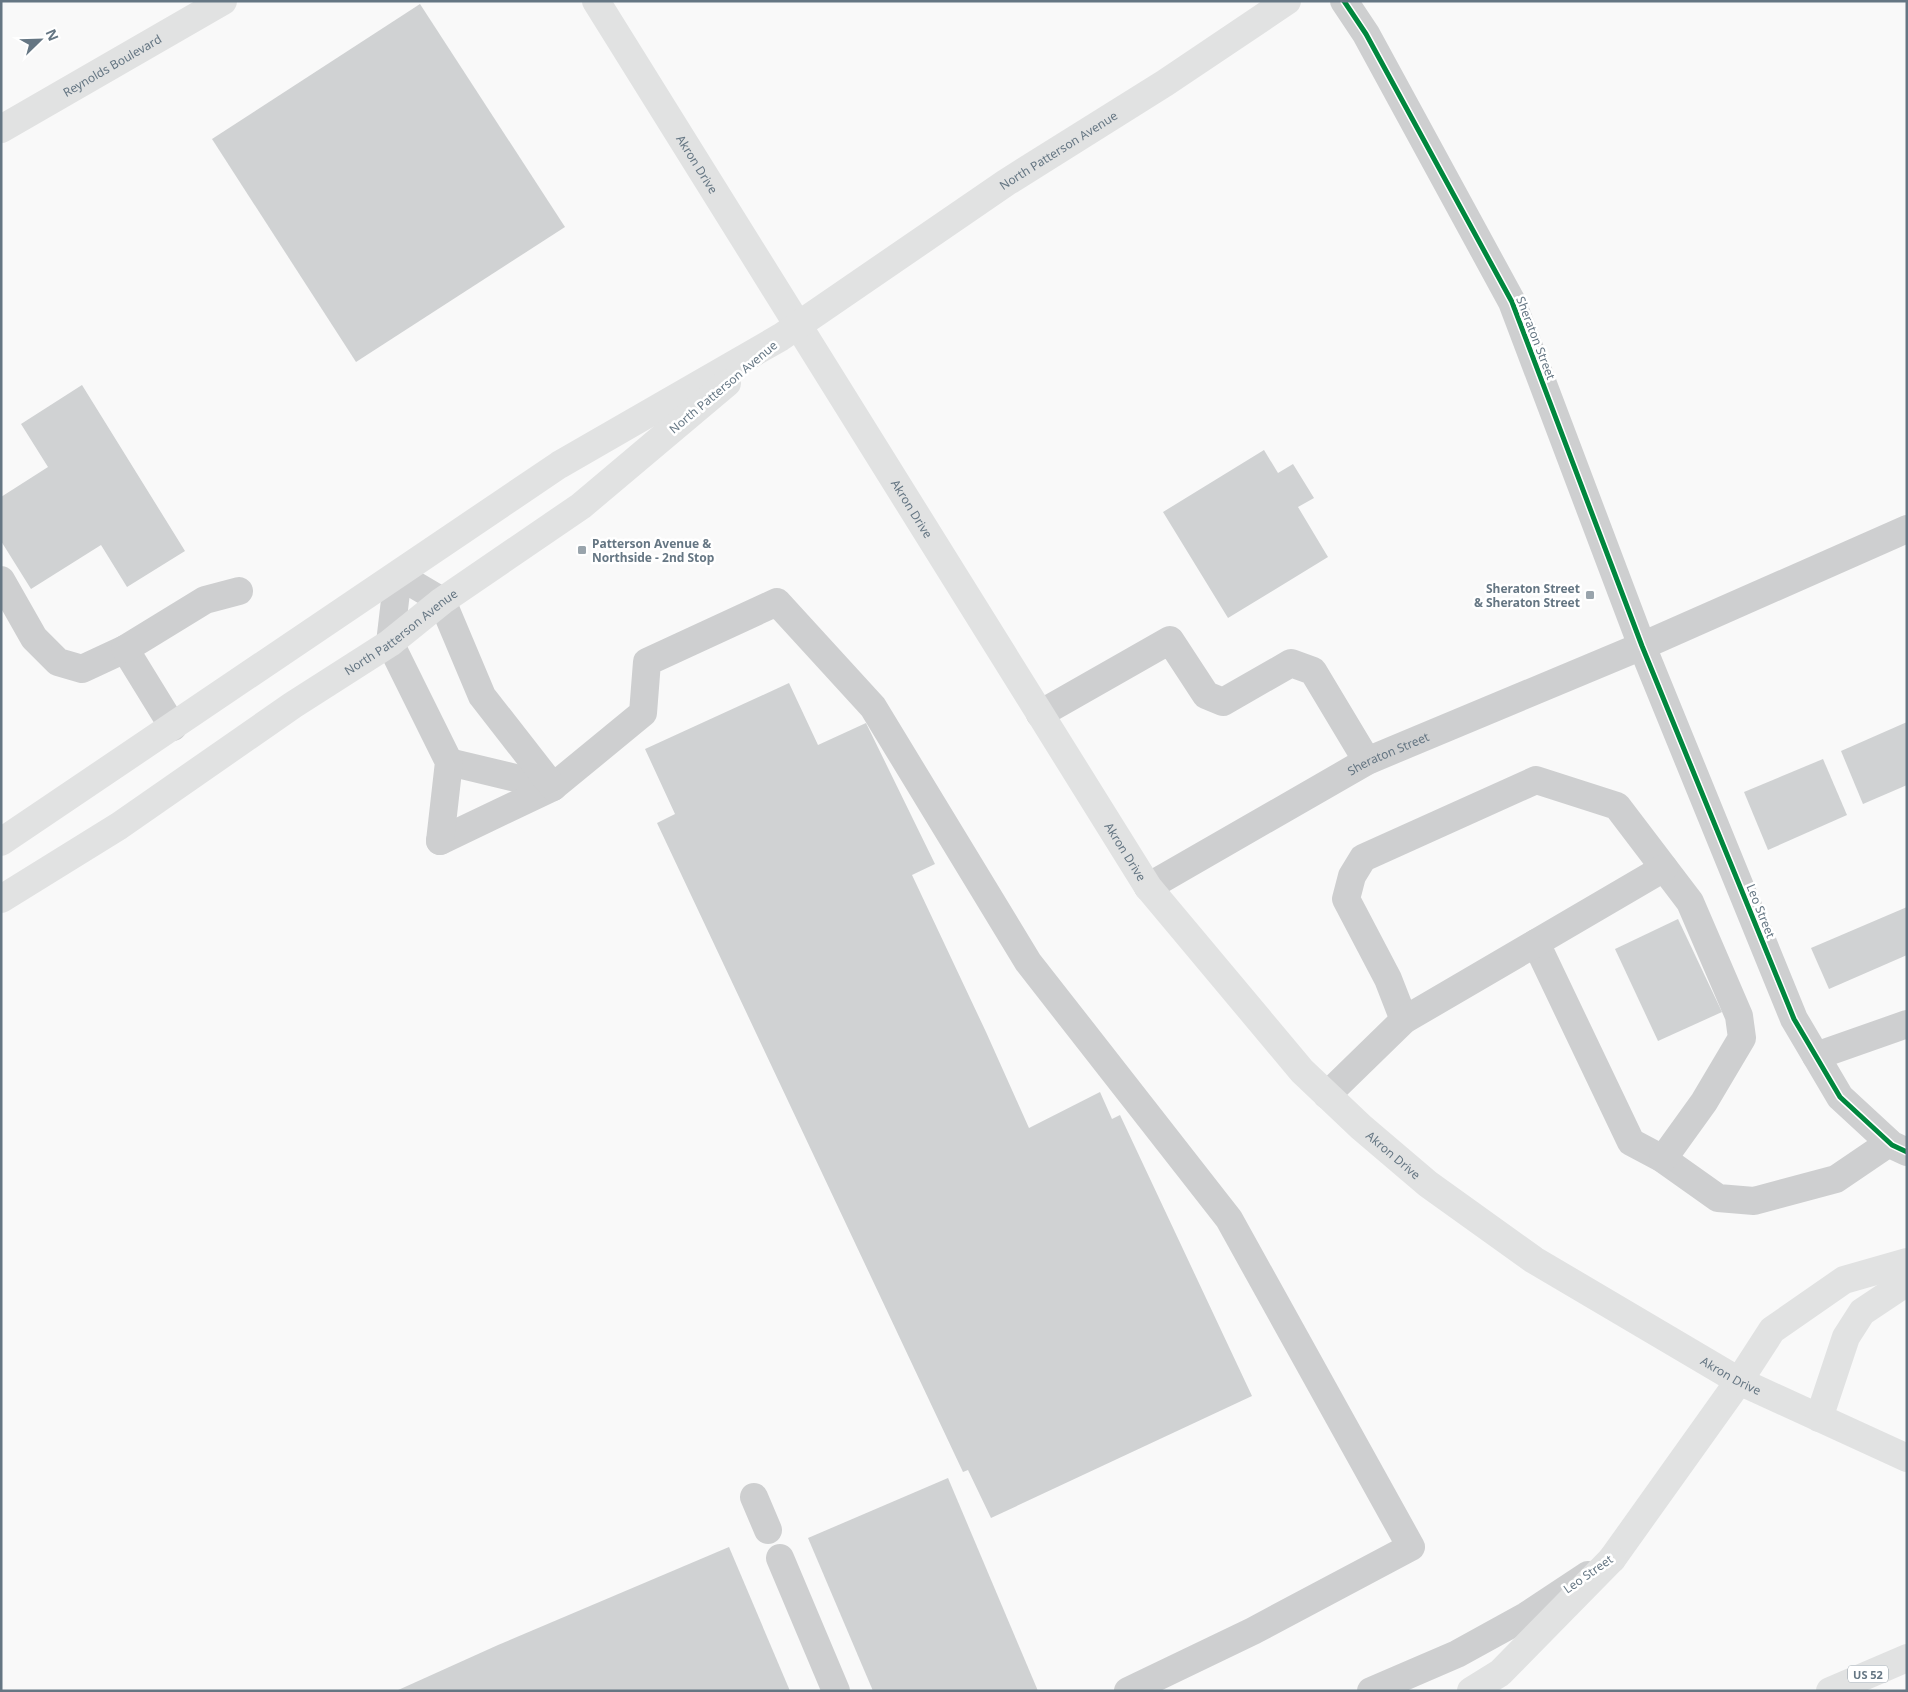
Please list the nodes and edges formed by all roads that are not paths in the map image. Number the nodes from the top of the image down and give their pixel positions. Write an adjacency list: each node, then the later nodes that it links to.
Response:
1 (223, 1): 5 (main road, Reynolds Boulevard)
2 (596, 1): 15 (main road, Akron Drive)
3 (1287, 1): 6 (main road, North Patterson Avenue)
4 (1344, 1): 13 (street, Sheraton Street)
5 (1, 128)
6 (781, 337): 8 (main road, North Patterson Avenue); 11 (main road, North Patterson Avenue)
7 (1907, 529): 13 (street, Sheraton Street)
8 (398, 575): 11 (street); 12 (street); 16 (main road, North Patterson Avenue)
9 (1, 580): 14 (street)
10 (239, 591): 14 (street)
11 (442, 601): 12 (main road, North Patterson Avenue); 19 (street)
12 (390, 643): 18 (street); 23 (main road, North Patterson Avenue)
13 (1642, 646): 17 (street, Sheraton Street); 27 (street, Leo Street)
14 (124, 649): 16 (street)
15 (1040, 714): 17 (street); 22 (main road, Akron Drive)
16 (174, 727): 20 (main road, North Patterson Avenue)
17 (1367, 761): 22 (street, Sheraton Street)
18 (449, 762): 19 (street); 19 (street)
19 (553, 787): 42 (street)
20 (1, 842)
21 (1664, 868): 24 (street); 25 (street); 30 (street)
22 (1148, 887): 28 (main road, Akron Drive)
23 (1, 899)
24 (1536, 943): 25 (street); 30 (street)
25 (1404, 1020): 28 (street)
26 (1907, 1024): 27 (street)
27 (1816, 1056): 29 (street, Leo Street)
28 (1327, 1095): 33 (main road, Akron Drive)
29 (1898, 1147): 30 (street)
30 (1663, 1159)
31 (1907, 1262): 33 (main road, Leo Street)
32 (1907, 1282): 34 (main road)
33 (1739, 1381): 34 (main road, Akron Drive); 39 (main road, Leo Street)
34 (1819, 1418): 35 (main road, Akron Drive)
35 (1907, 1458)
36 (754, 1497): 37 (street)
37 (768, 1530)
38 (780, 1558): 41 (street)
39 (1612, 1559): 43 (street, Leo Street); 44 (main road)
40 (1907, 1658): 45 (main road, US 52)
41 (836, 1691)
42 (1128, 1691)
43 (1371, 1691)
44 (1471, 1691)
45 (1830, 1691)

